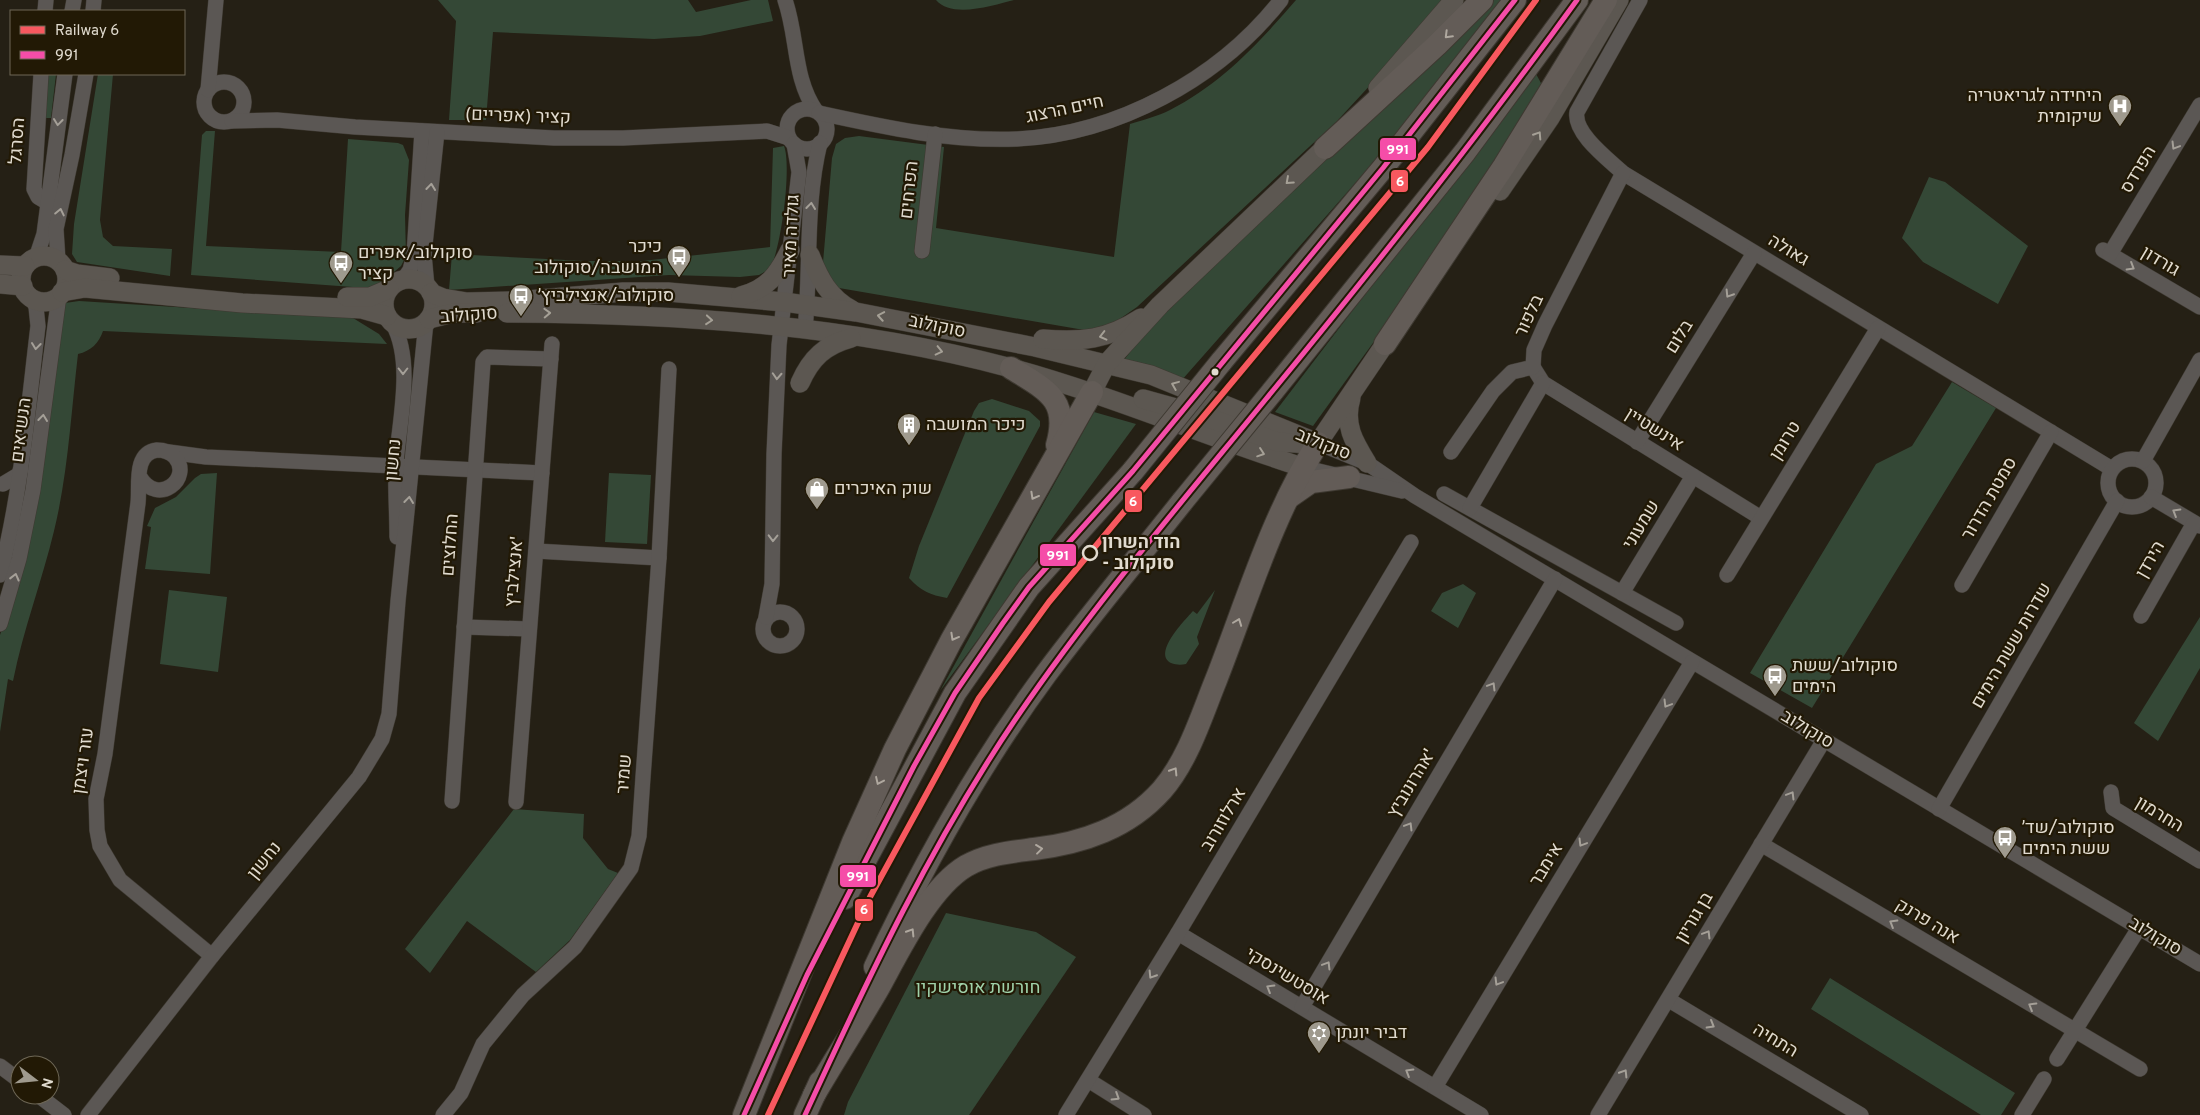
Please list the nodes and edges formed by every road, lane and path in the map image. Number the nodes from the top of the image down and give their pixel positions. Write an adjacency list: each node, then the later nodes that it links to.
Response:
1 (216, 0): 11 (street)
2 (785, 0): 15 (street)
3 (1281, 0): 27 (street, חיים הרצוג)
4 (1454, 0): 30 (main road)
5 (1482, 0): 30 (highway, one-way to 30)
6 (1514, 0): 137 (highway, bridge)
7 (1576, 0): 138 (highway, bridge)
8 (1606, 0): 59 (highway)
9 (1619, 0): 59 (main road, one-way to 9)
10 (1640, 0): 31 (street, גאולה)
11 (212, 47): 16 (street); 17 (street)
12 (41, 75): 32 (street, הסרגל)
13 (65, 75): 32 (street, one-way to 32)
14 (86, 75): 39 (street, one-way to 14)
15 (799, 76): 20 (street); 21 (street)
16 (234, 83): 17 (street); 18 (street)
17 (208, 90): 23 (street)
18 (244, 97): 22 (street, קציר (אפריים)); 23 (street)
19 (2200, 104): 35 (street, הפרדס, one-way to 35)
20 (818, 112): 21 (street); 24 (street, חיים הרצוג); 29 (street)
21 (791, 116): 26 (street, קציר (אפריים)); 28 (street)
22 (277, 120): 23 (street, קציר (אפריים)); 25 (street, קציר (אפריים))
23 (232, 121)
24 (864, 123): 27 (street, חיים הרצוג); 29 (street)
25 (430, 131): 26 (street, קציר (אפריים)); 42 (street); 43 (street, one-way to 25)
26 (758, 131): 28 (street, קציר (אפריים))
27 (935, 134): 34 (street, הפרחים)
28 (792, 141): 29 (street); 33 (street, גולדה מאיר)
29 (822, 141): 37 (street, גולדה מאיר, one-way to 29)
30 (1325, 148): 49 (main road, one-way to 49)
31 (1623, 173): 36 (street, גאולה); 63 (street, בלפור)
32 (48, 203): 38 (street)
33 (790, 250): 46 (main road); 47 (street, גולדה מאיר)
34 (922, 251)
35 (2106, 252): 50 (street, גורדון, one-way to 50)
36 (1754, 253): 55 (street, גאולה); 71 (street, בלום, one-way to 71)
37 (810, 255): 48 (street, גולדה מאיר); 51 (main road)
38 (31, 262): 39 (main road); 40 (main road); 44 (main road)
39 (61, 265): 42 (main road); 45 (main road)
40 (0, 266)
41 (0, 284): 44 (main road)
42 (396, 285): 43 (main road); 52 (main road)
43 (429, 290): 46 (main road, סוקולוב); 53 (main road)
44 (27, 292): 45 (main road); 83 (street, הנשיאים, one-way to 83)
45 (60, 294): 52 (main road); 114 (street, הנשיאים, one-way to 45)
46 (738, 297): 47 (main road, סוקולוב)
47 (784, 302): 48 (main road, סוקולוב); 54 (street, גולדה מאיר)
48 (807, 305): 51 (main road, סוקולוב); 56 (street, גולדה מאיר)
49 (1160, 305): 57 (main road, one-way to 57); 62 (main road)
50 (2200, 307)
51 (856, 312): 57 (main road, סוקולוב, one-way to 51)
52 (390, 320): 53 (main road); 79 (street, נחשון, one-way to 79)
53 (428, 321): 54 (main road, סוקולוב, one-way to 54); 80 (street, נחשון)
54 (781, 327): 56 (main road, סוקולוב); 112 (street, גולדה מאיר, one-way to 112)
55 (1878, 328): 70 (street, גאולה); 99 (street, טרומן)
56 (805, 330): 58 (main road, סוקולוב)
57 (977, 335): 62 (main road, סוקולוב)
58 (857, 337): 64 (main road, סוקולוב, one-way to 64); 66 (main road)
59 (1385, 344): 68 (main road)
60 (551, 352): 84 (street, החלוצים); 85 (street, אנצילביץ')
61 (2200, 360): 76 (street)
62 (1107, 363): 69 (main road); 72 (main road, סוקולוב, one-way to 62)
63 (1533, 367): 67 (street, אינשטיין); 74 (street)
64 (1011, 368): 69 (main road, סוקולוב); 78 (highway)
65 (670, 369): 104 (street, שמיר)
66 (800, 383)
67 (1543, 383): 71 (street, אינשטיין); 98 (street)
68 (1353, 391): 72 (main road); 77 (main road)
69 (1092, 392): 72 (main road); 78 (highway); 81 (main road, סוקולוב, one-way to 81)
70 (2051, 432): 82 (street, גאולה); 108 (street, סמטת הדרור)
71 (1638, 442): 87 (street, אינשטיין)
72 (1318, 443): 77 (street, סוקולוב); 81 (highway)
73 (169, 452): 75 (street); 86 (street); 88 (street)
74 (1451, 452)
75 (210, 457): 79 (street); 86 (street)
76 (2143, 461): 82 (street); 94 (street)
77 (1367, 464): 93 (street, סוקולוב)
78 (1052, 465): 137 (highway, one-way to 137)
79 (396, 466): 80 (street); 110 (street, נחשון)
80 (413, 467): 84 (street); 110 (street, נחשון, one-way to 80)
81 (1302, 467): 89 (street, סוקולוב); 95 (highway)
82 (2112, 469): 97 (street)
83 (21, 470): 90 (street); 96 (street, הנשיאים)
84 (475, 470): 85 (street); 115 (street, החלוצים)
85 (542, 473): 103 (street, אנצילביץ')
86 (179, 474): 91 (street)
87 (1693, 476): 99 (street, אינשטיין); 109 (street, שמעוני)
88 (140, 477): 91 (street); 100 (street, עזר ויצמן)
89 (1349, 477): 93 (street, סוקולוב); 95 (highway)
90 (1, 484): 96 (street)
91 (158, 490): 100 (street, עזר ויצמן)
92 (1444, 494): 98 (street)
93 (1415, 496): 107 (street, סוקולוב)
94 (2152, 497): 97 (street); 101 (street, one-way to 94)
95 (1287, 498): 138 (highway, one-way to 95)
96 (17, 499): 105 (street, הנשיאים)
97 (2117, 501): 122 (street, שדרות ששת הימים)
98 (1470, 508): 109 (street)
99 (1761, 518): 106 (street, טרומן)
100 (135, 524): 127 (street, עזר ויצמן)
101 (2197, 525): 111 (street, הירדן)
102 (1411, 542): 126 (street, ארלוזורוב)
103 (536, 551): 104 (street); 116 (street, אנצילביץ')
104 (659, 558): 142 (street, שמיר)
105 (0, 575)
106 (1727, 575)
107 (1555, 579): 117 (street, סוקולוב); 130 (street, אהרונוביץ', one-way to 107)
108 (1962, 585)
109 (1622, 593): 113 (street)
110 (398, 601): 127 (street, נחשון)
111 (2140, 616)
112 (766, 618)
113 (1676, 623)
114 (0, 624)
115 (464, 627): 116 (street); 120 (street, החלוצים)
116 (529, 629): 121 (street, אנצילביץ')
117 (1692, 662): 118 (street, סוקולוב); 136 (street, אימבר, one-way to 136)
118 (1824, 740): 122 (street, סוקולוב); 123 (street, בן גוריון, one-way to 118)
119 (2111, 792): 124 (street, החרמון)
120 (452, 801)
121 (516, 802)
122 (1939, 809): 125 (street, סוקולוב)
123 (1761, 844): 129 (street, בן גוריון, one-way to 123); 131 (street, אנה פרנק, one-way to 123)
124 (2200, 862)
125 (2139, 928): 128 (street, סוקולוב); 131 (street)
126 (1178, 933): 130 (street, אוסטשינסקי, one-way to 126); 135 (street, ארלוזורוב, one-way to 135)
127 (212, 956): 141 (street, נחשון)
128 (2200, 964)
129 (1669, 1000): 148 (street, בן גוריון, one-way to 129); 149 (street, התחיה, one-way to 149)
130 (1302, 1007): 136 (street, אוסטשינסקי, one-way to 130)
131 (2074, 1031): 132 (street); 133 (street, אנה פרנק)
132 (2057, 1059)
133 (2140, 1069)
134 (2044, 1079): 150 (street)
135 (1088, 1080): 145 (street, ארלוזורוב); 146 (street, one-way to 146)
136 (1435, 1087): 147 (street, אוסטשינסקי)
137 (753, 1094): 143 (highway)
138 (814, 1094): 144 (highway)
139 (51, 1105): 140 (street)
140 (64, 1115)
141 (88, 1115)
142 (443, 1115)
143 (744, 1115)
144 (805, 1115)
145 (1066, 1115)
146 (1144, 1115)
147 (1481, 1115)
148 (1598, 1115)
149 (1861, 1115)
150 (2022, 1115)

